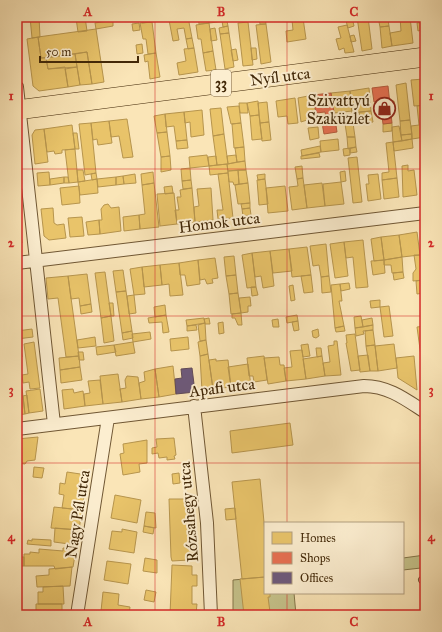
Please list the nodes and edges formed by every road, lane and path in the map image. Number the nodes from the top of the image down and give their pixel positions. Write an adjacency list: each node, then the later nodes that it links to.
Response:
1 (425, 57): 3 (main road, Nyíl utca / 33)
2 (17, 87): 3 (street)
3 (18, 110): 5 (street)
4 (425, 213): 5 (street, Homok utca)
5 (35, 260): 6 (street, Homok utca); 10 (street)
6 (17, 263)
7 (194, 406): 8 (street, Apafi utca); 9 (street, Apafi utca); 13 (street, Rózsahegy utca)
8 (425, 412)
9 (108, 418): 10 (street, Apafi utca); 12 (street, Nagy Pál utca)
10 (54, 424): 11 (street, Apafi utca)
11 (17, 429)
12 (77, 615)
13 (211, 615)

